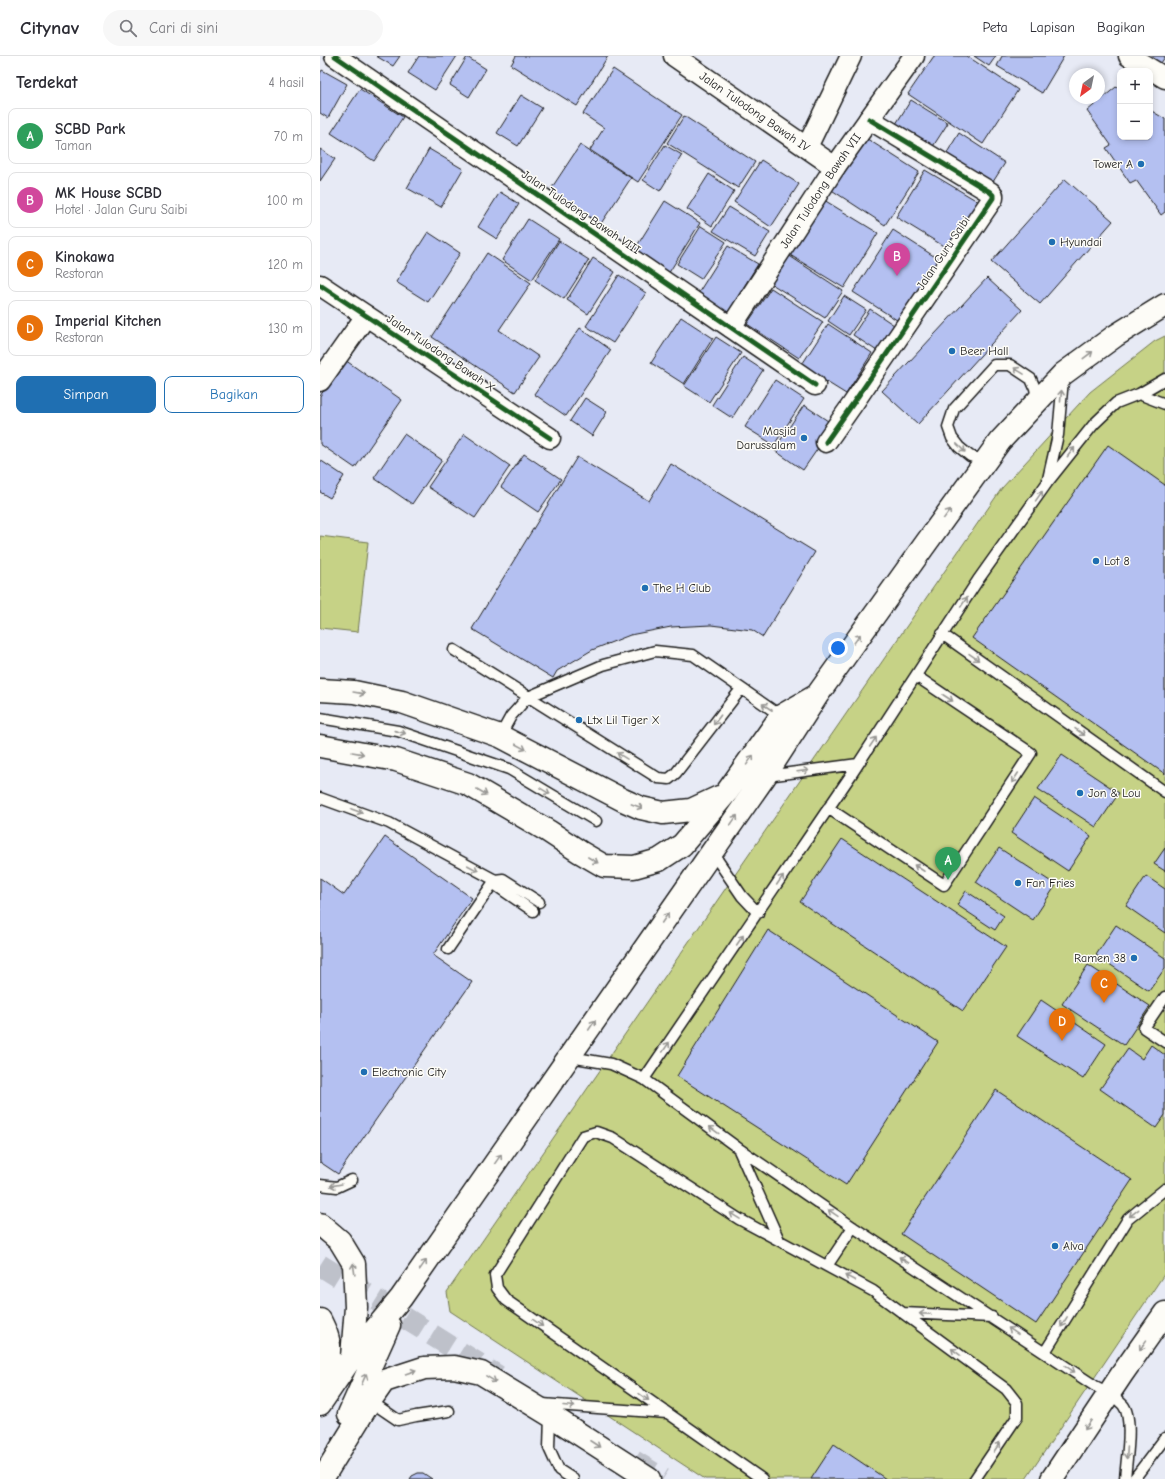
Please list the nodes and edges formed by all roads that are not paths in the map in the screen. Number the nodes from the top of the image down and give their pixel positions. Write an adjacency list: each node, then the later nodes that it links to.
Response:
1 (335, 56): 13 (street, Jalan Tulodong Bawah VIII)
2 (674, 56): 8 (street, Jalan Tulodong Bawah IV)
3 (851, 56): 8 (street)
4 (914, 56): 7 (street, Jalan Tulodong Bawah VII)
5 (1129, 56): 6 (street)
6 (1165, 78)
7 (869, 119): 9 (street, Jalan Tulodong Bawah VII); 22 (street, Jalan Guru Saibi)
8 (807, 147): 9 (street, Jalan Tulodong Bawah IV)
9 (835, 167): 13 (street, Jalan Tulodong Bawah VII)
10 (320, 285): 12 (street, Jalan Tulodong Bawah X)
11 (1165, 306): 14 (main road, one-way to 11)
12 (366, 316): 16 (street); 21 (street, Jalan Tulodong Bawah X)
13 (731, 327): 17 (street, Jalan Tulodong Bawah VIII)
14 (1063, 374): 19 (main road); 24 (lane, one-way to 14)
15 (1165, 379): 18 (lane)
16 (320, 381)
17 (815, 385)
18 (1139, 394): 20 (lane); 24 (lane, one-way to 18)
19 (1037, 402): 23 (main road); 23 (lane, one-way to 23)
20 (1165, 404)
21 (550, 438)
22 (826, 442)
23 (986, 460): 30 (main road, one-way to 23)
24 (1047, 483): 25 (lane, one-way to 24)
25 (942, 634): 27 (lane); 39 (lane, one-way to 39)
26 (454, 650): 31 (lane)
27 (916, 676): 36 (lane, one-way to 27); 41 (lane, one-way to 41)
28 (741, 688): 31 (lane); 31 (lane, one-way to 31); 32 (lane, one-way to 28)
29 (320, 690): 34 (main road, one-way to 34)
30 (818, 694): 32 (main road); 37 (main road)
31 (528, 697): 34 (lane)
32 (781, 716): 38 (main road, one-way to 32)
33 (320, 718): 42 (lane, one-way to 42)
34 (500, 736): 38 (main road, one-way to 38)
35 (320, 746): 38 (main road, one-way to 38)
36 (858, 764): 37 (lane, one-way to 36); 41 (lane)
37 (764, 776): 43 (main road, one-way to 37)
38 (727, 792)
39 (1165, 792)
40 (320, 798): 44 (lane, one-way to 44)
41 (828, 808): 46 (lane, one-way to 41)
42 (596, 822)
43 (712, 852): 46 (lane); 50 (main road, one-way to 43)
44 (495, 880): 45 (lane); 47 (lane)
45 (536, 907)
46 (758, 913): 51 (lane, one-way to 46)
47 (448, 949)
48 (1165, 997): 49 (lane)
49 (1165, 1042)
50 (570, 1057): 51 (lane); 60 (main road, one-way to 50)
51 (644, 1079): 52 (lane, one-way to 51)
52 (738, 1148): 57 (lane, one-way to 52); 58 (lane)
53 (352, 1180): 54 (lane, one-way to 54)
54 (320, 1185)
55 (1165, 1189): 65 (lane, one-way to 65)
56 (320, 1224): 66 (main road, one-way to 56)
57 (853, 1227): 59 (lane); 63 (lane, one-way to 57)
58 (779, 1240): 59 (lane); 73 (lane, one-way to 73)
59 (827, 1266): 61 (lane, one-way to 59)
60 (401, 1298): 66 (main road); 76 (main road, one-way to 60)
61 (903, 1313): 63 (lane, one-way to 61); 80 (lane, one-way to 61)
62 (1165, 1313): 68 (main road, one-way to 68)
63 (992, 1317): 65 (lane, one-way to 63)
64 (320, 1320): 67 (main road)
65 (1045, 1352): 68 (lane, one-way to 68)
66 (352, 1357): 71 (main road)
67 (320, 1387)
68 (1102, 1389): 81 (main road, one-way to 81); 82 (lane, one-way to 82)
69 (370, 1401): 70 (main road, one-way to 70); 72 (lane); 76 (main road)
70 (530, 1403): 73 (lane, one-way to 73); 74 (main road)
71 (320, 1404)
72 (449, 1411)
73 (668, 1414): 79 (lane)
74 (550, 1415): 77 (lane); 78 (main road, one-way to 78)
75 (1165, 1438): 83 (lane)
76 (321, 1479)
77 (573, 1479)
78 (649, 1479)
79 (762, 1479)
80 (975, 1479)
81 (1052, 1479)
82 (1125, 1479)
83 (1134, 1479)

